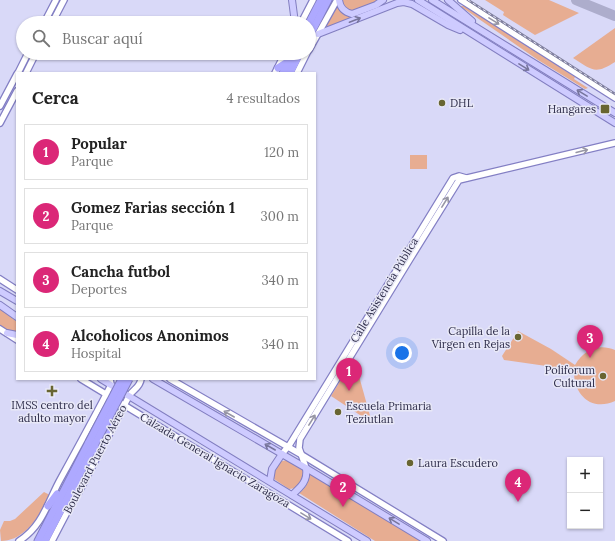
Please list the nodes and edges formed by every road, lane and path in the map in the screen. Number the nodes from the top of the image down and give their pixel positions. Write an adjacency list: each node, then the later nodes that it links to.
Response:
1 (56, 0): 13 (street)
2 (64, 0): 14 (street)
3 (292, 0): 15 (main road)
4 (313, 0): 16 (street)
5 (321, 0): 17 (highway)
6 (328, 0): 18 (highway)
7 (338, 0): 8 (main road); 19 (street)
8 (382, 0)
9 (418, 0): 20 (main road)
10 (432, 0): 22 (main road)
11 (448, 0): 22 (main road)
12 (461, 0): 36 (street, one-way to 36)
13 (48, 16)
14 (56, 16)
15 (294, 16)
16 (305, 16)
17 (313, 16)
18 (316, 23)
19 (318, 34): 20 (main road, one-way to 20); 21 (street)
20 (475, 36): 40 (main road, one-way to 40)
21 (316, 38)
22 (495, 39): 38 (main road, one-way to 22)
23 (24, 60): 30 (street)
24 (32, 60): 31 (street)
25 (283, 60): 29 (street)
26 (290, 60): 29 (highway)
27 (296, 60): 32 (highway)
28 (304, 60): 33 (street)
29 (279, 71)
30 (18, 72)
31 (26, 72)
32 (290, 72)
33 (298, 72)
34 (16, 76): 37 (street)
35 (16, 93): 39 (street)
36 (615, 98)
37 (0, 106)
38 (615, 113)
39 (0, 123)
40 (615, 123)
41 (615, 143): 42 (street, Calle Asistencia Pública, one-way to 41)
42 (466, 178): 65 (street, Calle Asistencia Pública); 67 (street, Calle Asistencia Pública, one-way to 42)
43 (0, 279): 44 (street)
44 (16, 289)
45 (0, 291): 46 (main road)
46 (16, 299)
47 (0, 305): 48 (main road)
48 (16, 316)
49 (0, 329): 50 (street)
50 (7, 333): 51 (main road); 52 (street)
51 (16, 335)
52 (16, 339)
53 (84, 380): 60 (street, Calzada General Ignacio Zaragoza)
54 (122, 380): 64 (highway, bridge)
55 (128, 380): 63 (highway, bridge)
56 (141, 380): 61 (street, Boulevard Puerto Aéreo)
57 (155, 380): 66 (main road, one-way to 57)
58 (172, 380): 65 (street, one-way to 58)
59 (111, 382): 60 (street, Boulevard Puerto Aéreo); 61 (main road, Calzada General Ignacio Zaragoza)
60 (106, 394): 62 (street, Calzada General Ignacio Zaragoza); 73 (street, Boulevard Puerto Aéreo)
61 (129, 396): 62 (street, Boulevard Puerto Aéreo); 70 (main road, Calzada General Ignacio Zaragoza)
62 (124, 405): 72 (street, Boulevard Puerto Aéreo); 78 (street, Calzada General Ignacio Zaragoza, one-way to 78)
63 (108, 419): 64 (highway, bridge); 72 (highway)
64 (92, 443): 68 (highway); 76 (highway)
65 (287, 447): 66 (street, Calle Asistencia Pública); 67 (street)
66 (282, 454): 69 (main road); 70 (main road)
67 (302, 456): 69 (street, Calle Asistencia Pública); 81 (street)
68 (77, 464): 73 (highway); 75 (highway)
69 (306, 468): 71 (main road); 80 (main road, one-way to 69)
70 (270, 481): 71 (main road, Calzada General Ignacio Zaragoza)
71 (292, 495): 79 (main road, Calzada General Ignacio Zaragoza)
72 (75, 497): 77 (street, Boulevard Puerto Aéreo)
73 (48, 506): 74 (street, Boulevard Puerto Aéreo)
74 (19, 541)
75 (38, 541)
76 (45, 541)
77 (52, 541)
78 (348, 541)
79 (367, 541)
80 (427, 541)
81 (443, 541)

